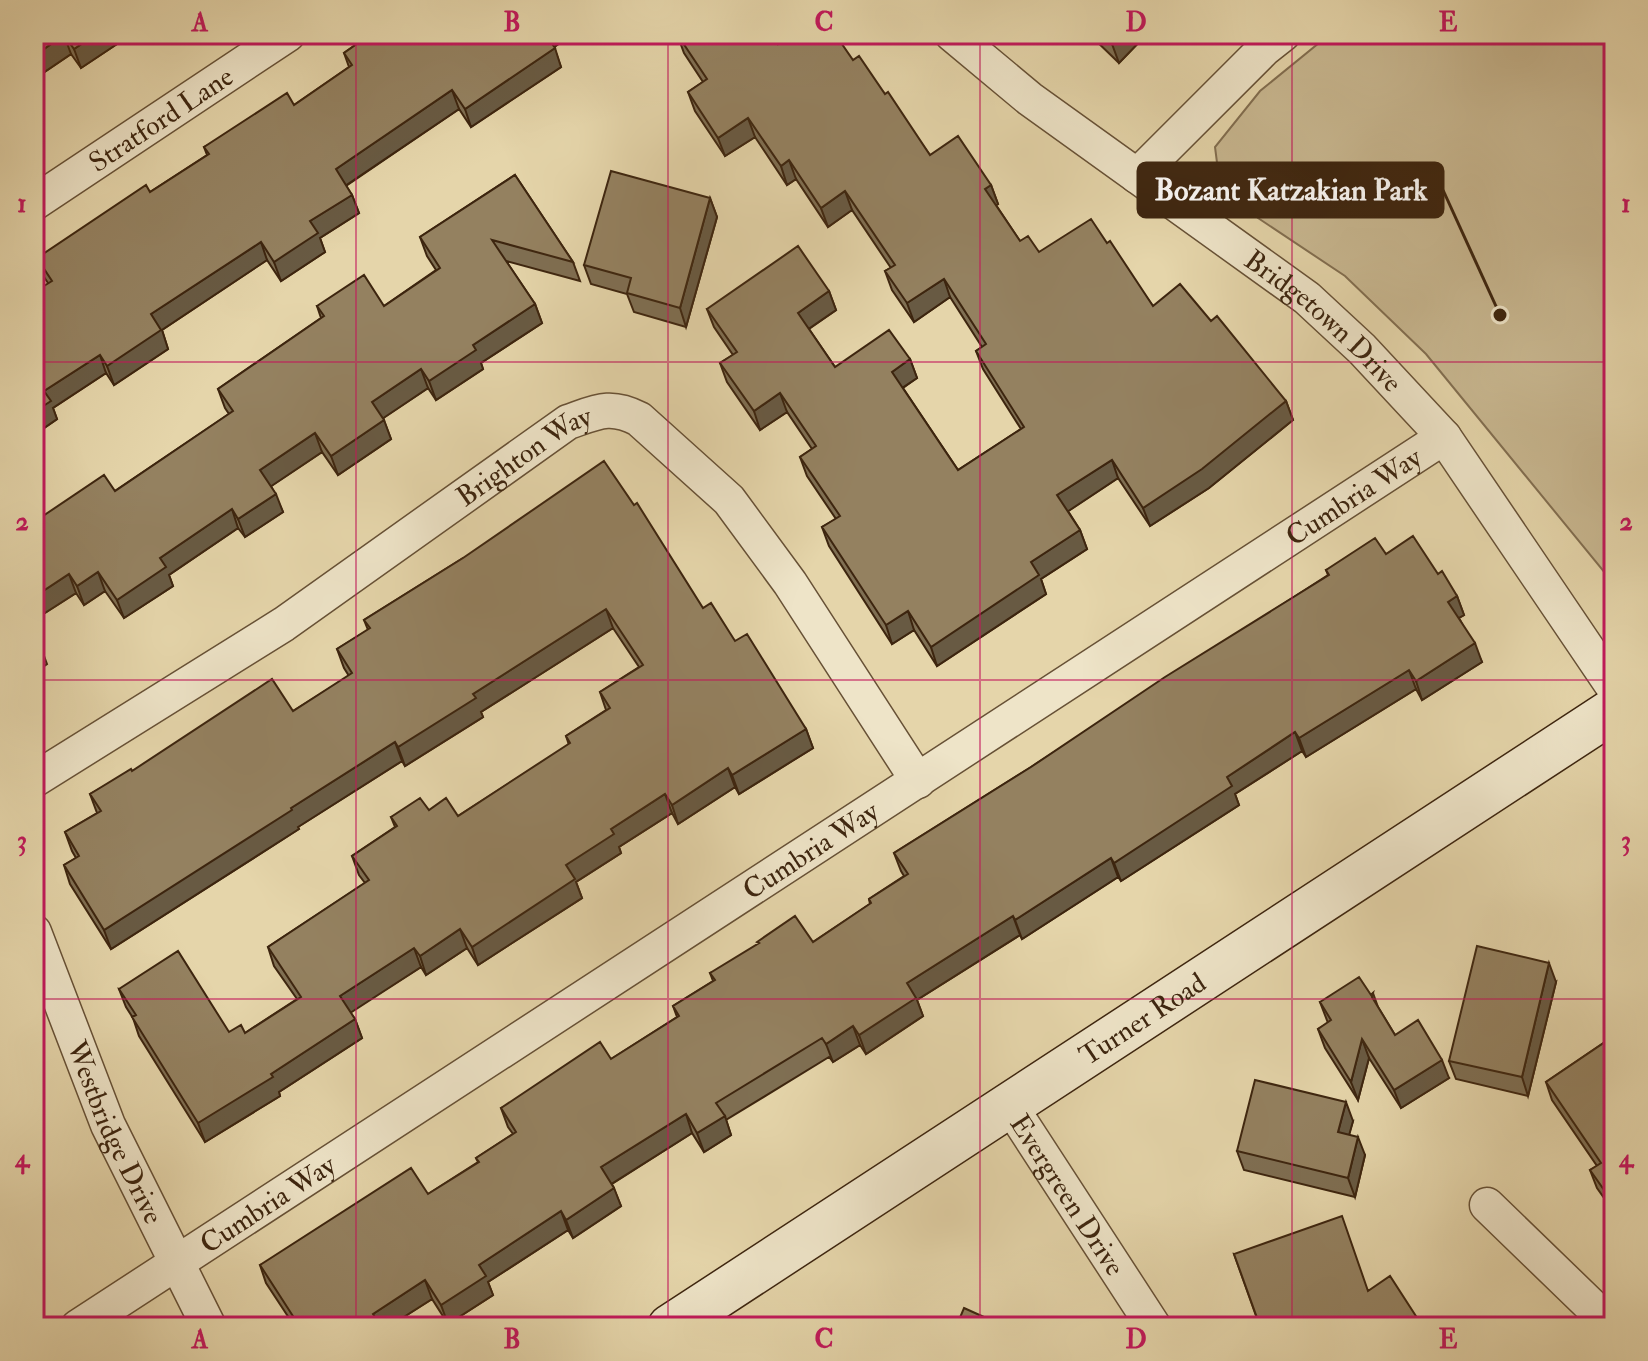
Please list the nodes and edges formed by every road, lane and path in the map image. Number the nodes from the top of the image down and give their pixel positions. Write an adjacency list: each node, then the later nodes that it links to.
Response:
1 (288, 34): 5 (street, Stratford Lane)
2 (952, 34): 4 (street, Bridgetown Drive)
3 (1283, 34): 4 (street)
4 (1137, 176): 6 (street, Bridgetown Drive)
5 (34, 203)
6 (1444, 437): 7 (street, Bridgetown Drive); 10 (street, Cumbria Way)
7 (1614, 688)
8 (1614, 710): 12 (main road, Turner Road)
9 (34, 780): 10 (street, Brighton Way)
10 (918, 781): 14 (street, Cumbria Way)
11 (34, 932): 14 (street, Westbridge Drive)
12 (1009, 1104): 17 (main road, Turner Road); 18 (street, Evergreen Drive)
13 (1487, 1205): 19 (street)
14 (177, 1264): 15 (street, Cumbria Way); 16 (street, Westbridge Drive)
15 (78, 1327)
16 (209, 1327)
17 (670, 1327)
18 (1154, 1327)
19 (1613, 1327)

